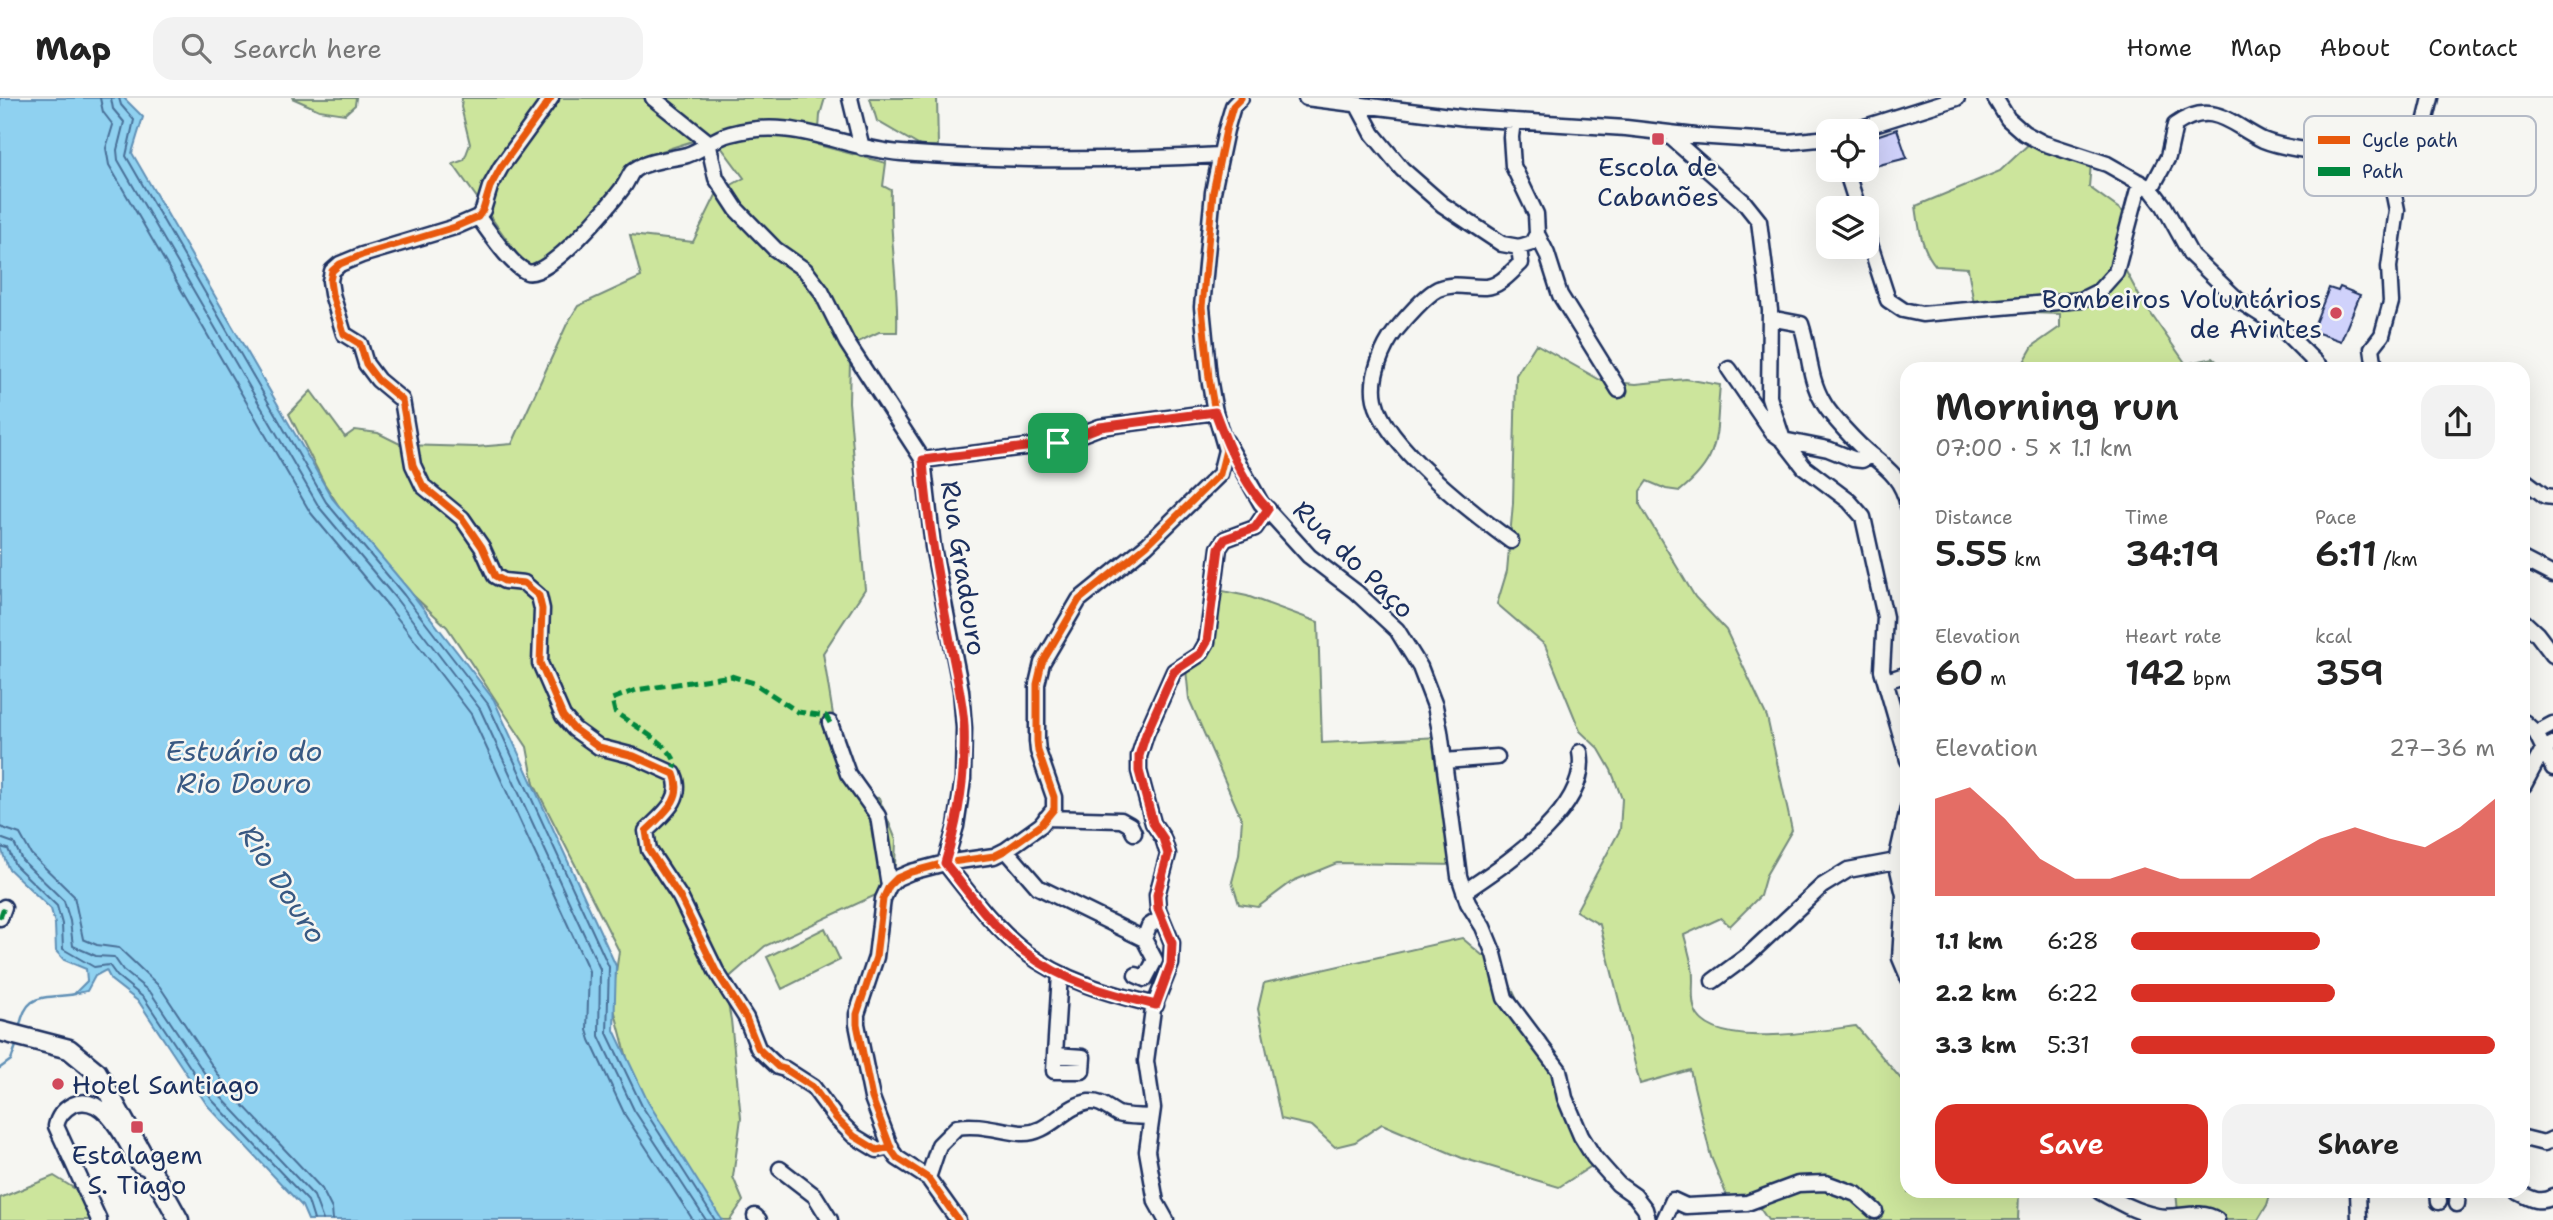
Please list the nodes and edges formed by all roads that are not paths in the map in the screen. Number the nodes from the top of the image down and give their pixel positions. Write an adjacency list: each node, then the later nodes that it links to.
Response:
1 (551, 98): 21 (street)
2 (653, 98): 15 (street)
3 (850, 98): 16 (street)
4 (1306, 98): 9 (street)
5 (1957, 98): 12 (street)
6 (2431, 98): 10 (street)
7 (1992, 99): 19 (street)
8 (1235, 101): 18 (street, Rua do Paço)
9 (1358, 106): 11 (street); 23 (street)
10 (2427, 116)
11 (1513, 121): 13 (street); 22 (street)
12 (1879, 123)
13 (1666, 132): 14 (street); 25 (street)
14 (1816, 139)
15 (708, 142): 16 (street); 21 (street); 34 (street, Rua Gradouro)
16 (862, 148): 18 (street)
17 (2304, 150): 19 (street)
18 (1220, 155): 30 (street, Rua do Paço)
19 (2145, 186): 24 (street); 26 (street)
20 (2394, 196): 27 (street)
21 (478, 216): 77 (street)
22 (1536, 234): 23 (street); 29 (street)
23 (1519, 247): 39 (street)
24 (1875, 259)
25 (1770, 318): 32 (street); 33 (street)
26 (2315, 362)
27 (2374, 362)
28 (1728, 369): 32 (street)
29 (1619, 390)
30 (1215, 412): 31 (street, Rua do Paço); 34 (street)
31 (1225, 439): 38 (street, Rua do Paço); 57 (street)
32 (1783, 440): 33 (street); 45 (street)
33 (1870, 455): 35 (street)
34 (923, 460): 62 (street, Rua Gradouro)
35 (1900, 482)
36 (2530, 484): 37 (street)
37 (2553, 497)
38 (1268, 509): 54 (street, Rua do Paço); 66 (street)
39 (1511, 541)
40 (2530, 563): 41 (street)
41 (2553, 575)
42 (2530, 628): 43 (street)
43 (2553, 655)
44 (1900, 677): 45 (street)
45 (1886, 681): 49 (street)
46 (830, 723): 64 (street)
47 (2553, 724): 50 (street)
48 (2530, 728): 50 (street)
49 (1900, 731)
50 (2536, 733): 51 (street)
51 (2548, 746): 55 (street); 56 (street)
52 (1580, 752): 65 (street)
53 (1497, 757): 54 (street)
54 (1444, 761): 65 (street, Rua do Paço)
55 (2553, 768)
56 (2530, 775)
57 (1046, 818): 58 (street); 60 (street)
58 (1134, 833)
59 (1900, 843): 61 (street)
60 (1006, 850): 62 (street); 67 (street)
61 (1896, 861): 63 (street); 70 (street)
62 (945, 863): 64 (street); 68 (street)
63 (1900, 877)
64 (889, 886): 77 (street)
65 (1464, 892): 91 (street, Rua do Paço)
66 (1161, 918): 67 (street); 71 (street)
67 (1143, 939): 69 (street)
68 (1060, 974): 71 (street); 73 (street)
69 (1136, 975)
70 (1713, 981)
71 (1156, 1005): 74 (street)
72 (12, 1035): 78 (main road)
73 (1055, 1055)
74 (1150, 1117): 80 (street); 90 (street)
75 (2553, 1135): 76 (street)
76 (2530, 1140)
77 (891, 1147): 80 (street)
78 (151, 1169): 86 (street); 87 (main road)
79 (780, 1169): 88 (street)
80 (928, 1178): 89 (street)
81 (2553, 1197): 84 (street)
82 (2111, 1198): 93 (street)
83 (2358, 1198): 94 (street)
84 (2529, 1198)
85 (1875, 1211): 92 (street)
86 (99, 1220)
87 (179, 1220)
88 (830, 1220)
89 (958, 1220)
90 (1166, 1220)
91 (1648, 1220)
92 (1664, 1220)
93 (2217, 1220)
94 (2359, 1220)

